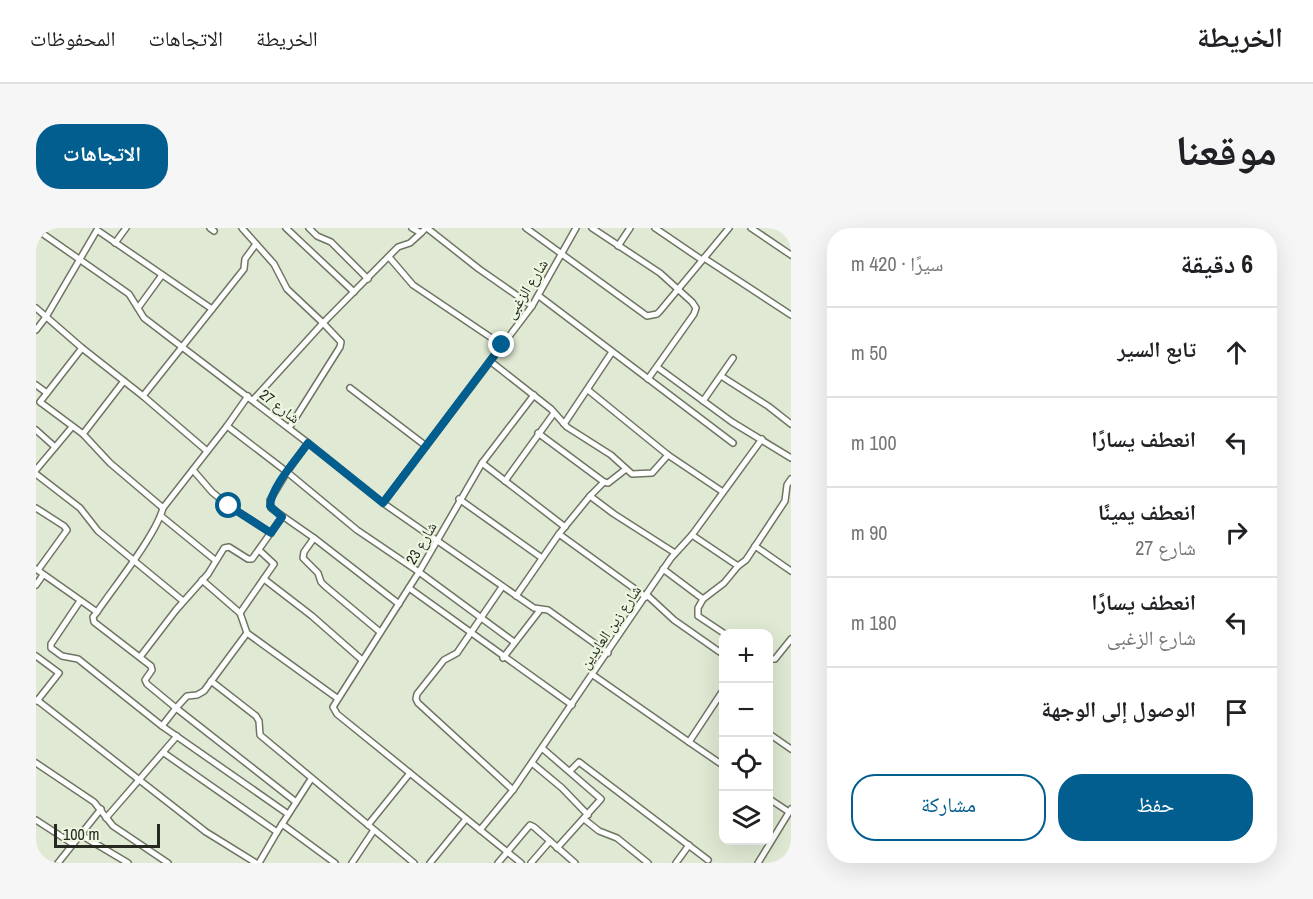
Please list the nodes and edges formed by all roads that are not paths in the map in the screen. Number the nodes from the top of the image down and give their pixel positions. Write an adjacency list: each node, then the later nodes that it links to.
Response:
1 (126, 228): 17 (street)
2 (242, 228): 18 (street)
3 (286, 228): 28 (street)
4 (309, 228): 26 (street)
5 (412, 228): 16 (street)
6 (427, 228): 16 (street); 30 (street)
7 (526, 228): 20 (street)
8 (576, 228): 20 (street, شارع الزغبى)
9 (592, 228): 19 (street)
10 (655, 228): 24 (street)
11 (729, 228): 24 (street)
12 (751, 228): 21 (street)
13 (36, 229): 23 (street, شارع 27)
14 (95, 229): 17 (street); 23 (street)
15 (627, 229): 19 (street)
16 (421, 234): 22 (street)
17 (116, 243): 25 (street)
18 (256, 244): 33 (street); 36 (street)
19 (618, 246): 27 (street)
20 (562, 253): 27 (street); 29 (street, شارع الزغبى)
21 (791, 255)
22 (389, 257): 26 (street); 38 (street)
23 (80, 259): 32 (street, شارع 27); 35 (street)
24 (703, 259): 27 (street); 34 (street)
25 (162, 275): 32 (street); 33 (street)
26 (368, 279): 28 (street)
27 (677, 289): 44 (street)
28 (354, 292): 36 (street)
29 (539, 296): 30 (street, شارع الزغبى); 41 (street)
30 (532, 306): 38 (street, شارع الزغبى)
31 (36, 308): 35 (street)
32 (138, 308): 40 (street, شارع 27)
33 (212, 309): 40 (street)
34 (791, 315)
35 (46, 317): 37 (street); 39 (street)
36 (323, 323): 54 (street); 63 (street)
37 (36, 330)
38 (502, 345): 43 (street, شارع الزغبى)
39 (82, 348): 47 (street); 51 (street)
40 (182, 348): 53 (street); 54 (street, شارع 27)
41 (612, 352): 46 (street); 50 (street)
42 (733, 358): 45 (street)
43 (490, 361): 52 (street); 70 (street, شارع الزغبى)
44 (657, 366): 46 (street); 55 (street)
45 (721, 376): 55 (street); 60 (street)
46 (648, 380): 69 (street)
47 (124, 381): 53 (street); 66 (street)
48 (36, 385): 51 (street)
49 (350, 388): 70 (street)
50 (588, 390): 59 (street); 73 (street)
51 (47, 393): 56 (street)
52 (534, 395): 58 (street); 75 (street, شارع 23)
53 (143, 396): 72 (street)
54 (251, 398): 61 (street); 63 (street, شارع 27)
55 (703, 401): 67 (street)
56 (40, 402): 57 (street); 62 (street)
57 (36, 408)
58 (554, 413): 59 (street); 65 (street)
59 (564, 424): 76 (street)
60 (791, 424)
61 (227, 426): 72 (street); 79 (street)
62 (72, 427): 66 (street); 71 (street)
63 (289, 428): 68 (street, شارع 27)
64 (36, 430): 71 (street)
65 (538, 433): 81 (street); 82 (street)
66 (83, 434): 88 (street)
67 (762, 439): 74 (street); 83 (street, شارع زين العابدين)
68 (308, 443): 79 (street); 86 (street, شارع 27)
69 (733, 443)
70 (426, 446): 86 (street, شارع الزغبى)
71 (55, 447): 78 (street)
72 (207, 451): 77 (street)
73 (668, 455): 76 (street); 83 (street)
74 (791, 458)
75 (482, 463): 81 (street); 85 (street, شارع 23)
76 (626, 469): 82 (street)
77 (192, 470): 88 (street); 92 (street)
78 (36, 472): 100 (street)
79 (287, 472): 90 (street); 107 (street)
80 (791, 478): 97 (street)
81 (505, 481): 91 (street)
82 (604, 482): 84 (street)
83 (723, 492): 94 (street, شارع زين العابدين)
84 (590, 495): 91 (street); 99 (street)
85 (459, 499): 96 (street, شارع 23); 101 (street)
86 (383, 503): 96 (street, شارع 27)
87 (36, 508): 104 (street)
88 (163, 508): 89 (street)
89 (161, 516): 100 (street); 102 (street)
90 (282, 517): 92 (street); 95 (street)
91 (565, 527): 93 (street)
92 (271, 533): 98 (street)
93 (559, 534): 101 (street); 115 (street)
94 (692, 535): 99 (street, شارع زين العابدين); 103 (street)
95 (314, 538): 119 (street); 125 (street)
96 (437, 541): 107 (street, شارع 23); 112 (street, شارع 27)
97 (755, 546): 103 (street); 106 (street)
98 (259, 550): 102 (street); 109 (street)
99 (675, 553): 105 (street, شارع زين العابدين)
100 (134, 558): 118 (street); 121 (street)
101 (542, 558): 114 (street)
102 (215, 560): 110 (street)
103 (738, 566): 116 (street)
104 (37, 569): 108 (street)
105 (663, 570): 115 (street, شارع زين العابدين); 116 (street)
106 (791, 571)
107 (419, 572): 113 (street, شارع 23); 123 (street)
108 (43, 575): 111 (street); 117 (street)
109 (264, 579): 122 (street); 136 (street)
110 (202, 580): 118 (street); 122 (street)
111 (36, 585)
112 (502, 587): 114 (street, شارع 27); 123 (street)
113 (409, 588): 119 (street, شارع 23); 127 (street)
114 (516, 596): 120 (street, شارع 27)
115 (646, 596): 130 (street); 131 (street, شارع زين العابدين)
116 (703, 599): 124 (street)
117 (80, 601): 121 (street); 146 (street)
118 (183, 601): 133 (street)
119 (399, 604): 125 (street, شارع 23)
120 (540, 610): 129 (street); 131 (street, شارع 27)
121 (97, 612): 133 (street)
122 (240, 613): 126 (street)
123 (481, 618): 127 (street); 129 (street)
124 (719, 629)
125 (380, 632): 136 (street, شارع 23)
126 (247, 633): 138 (street); 140 (street)
127 (471, 634): 134 (street); 161 (street)
128 (791, 639): 135 (street)
129 (514, 642): 134 (street)
130 (719, 652)
131 (608, 653): 137 (street, شارع زين العابدين)
132 (36, 656): 141 (street)
133 (140, 657): 145 (street)
134 (503, 658): 144 (street)
135 (773, 659)
136 (362, 660): 140 (street, شارع 23)
137 (593, 675): 144 (street, شارع زين العابدين); 149 (street)
138 (211, 681): 145 (street); 159 (street)
139 (719, 696): 142 (street)
140 (337, 698): 157 (street, شارع 23)
141 (37, 701): 160 (street)
142 (715, 702): 143 (street); 149 (street)
143 (719, 704)
144 (572, 705): 150 (street, شارع زين العابدين)
145 (176, 708): 146 (street); 163 (street)
146 (162, 726): 147 (street)
147 (177, 736): 152 (street); 166 (street)
148 (773, 736): 151 (street)
149 (689, 742): 154 (street)
150 (542, 748): 153 (street, شارع زين العابدين); 156 (street)
151 (791, 749)
152 (164, 753): 160 (street); 175 (street)
153 (532, 763): 161 (street, شارع زين العابدين); 167 (street)
154 (719, 763)
155 (38, 765): 158 (street); 164 (street)
156 (570, 771): 167 (street); 179 (street)
157 (410, 773): 169 (street); 172 (street)
158 (36, 774)
159 (311, 779): 163 (street); 172 (street)
160 (140, 781): 168 (street); 186 (street)
161 (513, 790): 174 (street, شارع زين العابدين)
162 (773, 801): 165 (street)
163 (296, 802): 166 (street)
164 (101, 809): 168 (street); 176 (street)
165 (790, 813): 197 (street)
166 (288, 814): 171 (street)
167 (586, 817): 180 (street); 195 (street)
168 (106, 818): 185 (street)
169 (466, 819): 174 (street); 190 (street)
170 (36, 820): 178 (street)
171 (282, 824): 175 (street); 187 (street)
172 (368, 825): 173 (street)
173 (374, 830): 188 (street); 189 (street)
174 (480, 830): 181 (street)
175 (277, 831): 186 (street)
176 (81, 835): 178 (street); 184 (street)
177 (550, 841): 180 (street); 181 (street); 193 (street)
178 (73, 843): 183 (street)
179 (689, 845): 182 (street); 196 (street)
180 (557, 848): 194 (street)
181 (507, 852): 191 (street); 192 (street)
182 (708, 860)
183 (58, 863)
184 (128, 863)
185 (168, 863)
186 (258, 863)
187 (335, 863)
188 (352, 863)
189 (414, 863)
190 (430, 863)
191 (498, 863)
192 (520, 863)
193 (531, 863)
194 (575, 863)
195 (647, 863)
196 (676, 863)
197 (758, 863)

